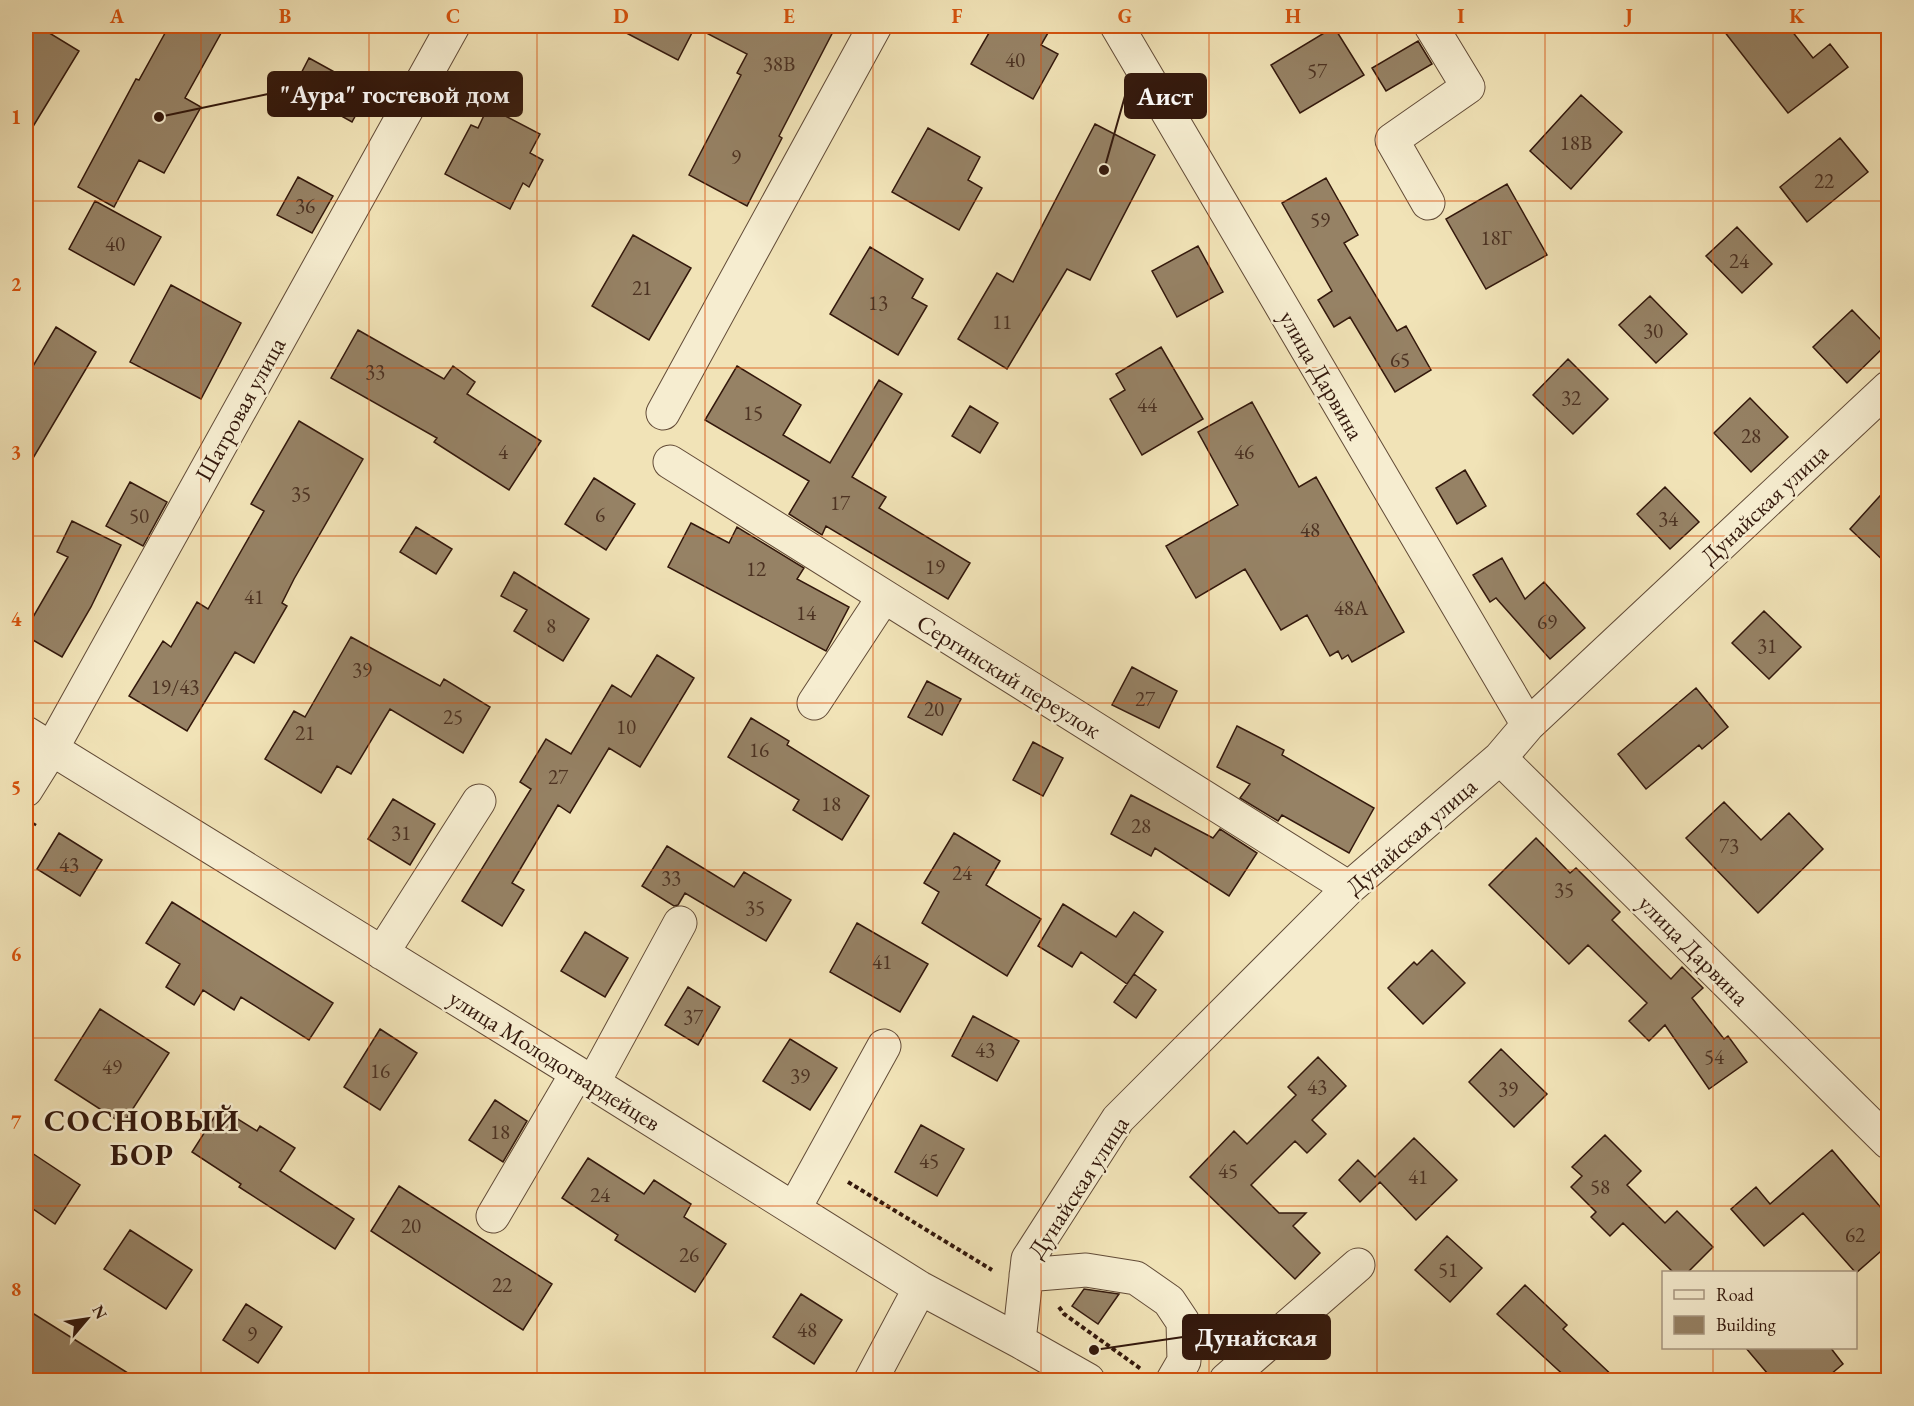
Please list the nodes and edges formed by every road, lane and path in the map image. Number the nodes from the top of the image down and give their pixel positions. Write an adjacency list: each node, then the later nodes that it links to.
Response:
1 (453, 26): 12 (street, Шатровая улица)
2 (875, 26): 7 (street)
3 (1117, 26): 11 (street, улица Дарвина)
4 (1431, 26): 5 (street)
5 (1428, 203)
6 (1888, 388): 11 (street, Дунайская улица)
7 (663, 413)
8 (670, 462): 9 (street, Сергинский переулок)
9 (884, 598): 10 (street); 16 (street, Сергинский переулок)
10 (814, 703)
11 (1528, 725): 13 (street, Дунайская улица)
12 (38, 741): 14 (street, Шатровая улица); 18 (street, улица Молодогвардейцев)
13 (1500, 758): 16 (street, Дунайская улица); 21 (street, улица Дарвина)
14 (26, 790)
15 (478, 801): 18 (street)
16 (1349, 888): 25 (street, Дунайская улица)
17 (680, 923): 20 (street)
18 (382, 953): 20 (street, улица Молодогвардейцев)
19 (884, 1046): 22 (street)
20 (585, 1078): 22 (street, улица Молодогвардейцев); 23 (street)
21 (1885, 1131)
22 (794, 1209): 26 (street, улица Молодогвардейцев)
23 (493, 1216)
24 (1359, 1265): 31 (street)
25 (1026, 1275): 27 (street, Дунайская улица); 30 (street)
26 (920, 1288): 27 (street, улица Молодогвардейцев); 28 (street)
27 (1019, 1341): 29 (street, улица Молодогвардейцев)
28 (871, 1380)
29 (1088, 1380)
30 (1173, 1380)
31 (1226, 1380)

